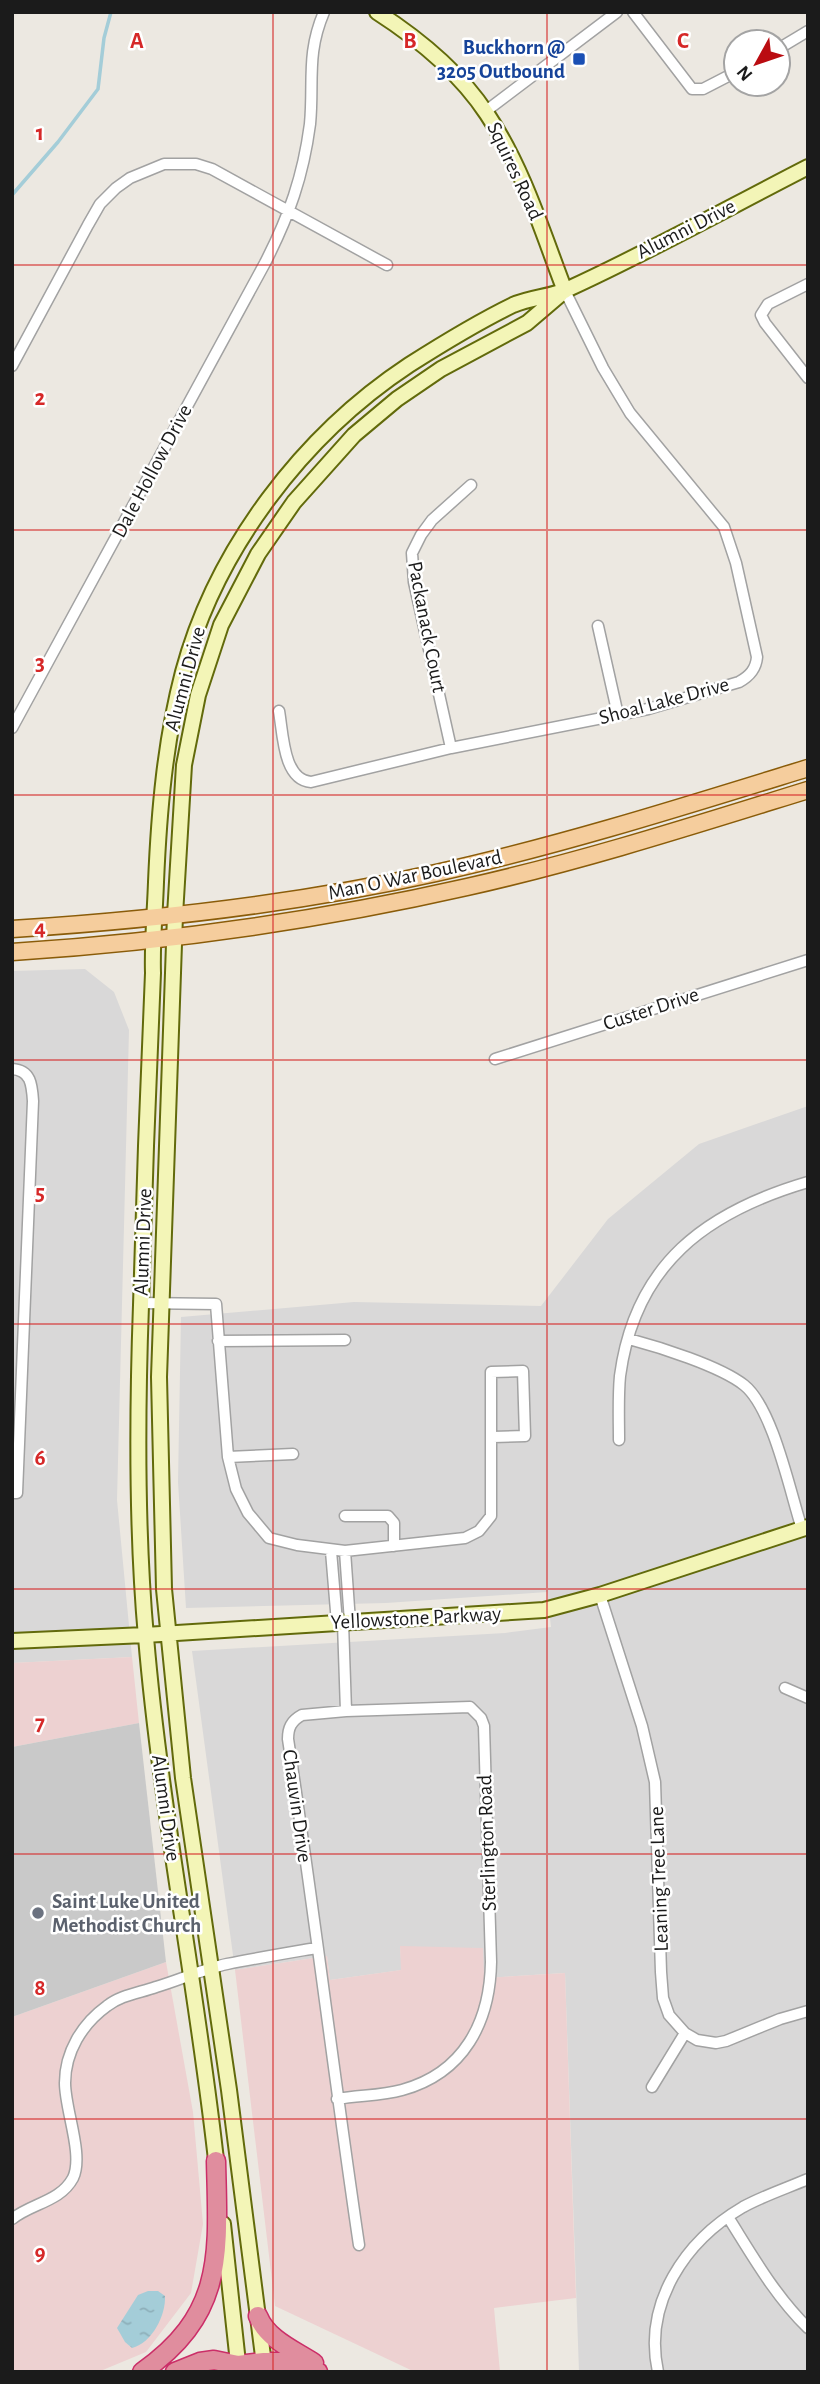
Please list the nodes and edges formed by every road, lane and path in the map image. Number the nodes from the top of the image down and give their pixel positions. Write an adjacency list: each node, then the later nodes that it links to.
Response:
1 (324, 12): 10 (street, Dale Hollow Drive)
2 (377, 12): 8 (street, Squires Road)
3 (617, 12): 8 (street)
4 (633, 12): 7 (street)
5 (808, 31): 6 (street)
6 (792, 41)
7 (722, 79)
8 (486, 111): 13 (street, Squires Road)
9 (808, 167): 13 (street, Alumni Drive)
10 (290, 212): 11 (street); 14 (street); 20 (street, Dale Hollow Drive)
11 (387, 265)
12 (808, 284): 15 (street)
13 (565, 291): 19 (street, Shoal Lake Drive); 24 (street, Alumni Drive); 25 (street, Alumni Drive)
14 (12, 366)
15 (808, 378)
16 (471, 485): 21 (street, Packanack Court)
17 (598, 626): 19 (street)
18 (279, 711): 21 (street, Shoal Lake Drive)
19 (618, 715): 21 (street, Shoal Lake Drive)
20 (12, 728)
21 (452, 748)
22 (808, 768): 24 (main road, Man O War Boulevard)
23 (808, 790): 27 (main road, Man O War Boulevard)
24 (175, 915): 25 (main road, Man O War Boulevard); 27 (street, Alumni Drive)
25 (154, 919): 26 (main road, Man O War Boulevard); 28 (street, Alumni Drive)
26 (12, 929)
27 (174, 938): 28 (main road, Man O War Boulevard); 35 (street, Alumni Drive)
28 (152, 940): 29 (main road, Man O War Boulevard); 34 (street, Alumni Drive)
29 (12, 952)
30 (808, 960): 31 (street, Custer Drive)
31 (495, 1059)
32 (12, 1069): 43 (street)
33 (808, 1182): 36 (street)
34 (141, 1303): 35 (street); 52 (street, Alumni Drive)
35 (161, 1303): 38 (street); 51 (street, Alumni Drive)
36 (629, 1339): 40 (street); 45 (street)
37 (345, 1340): 38 (street)
38 (218, 1341): 42 (street)
39 (493, 1437): 39 (street); 46 (street)
40 (619, 1440)
41 (293, 1454): 42 (street)
42 (228, 1457): 47 (street)
43 (12, 1493)
44 (345, 1516): 46 (street)
45 (805, 1528): 49 (street, Yellowstone Parkway)
46 (394, 1546): 48 (street)
47 (331, 1551): 48 (street); 50 (street)
48 (345, 1551): 50 (street)
49 (600, 1595): 50 (street, Yellowstone Parkway); 61 (street, Leaning Tree Lane)
50 (344, 1623): 51 (street, Yellowstone Parkway); 56 (street)
51 (167, 1633): 52 (street, Yellowstone Parkway); 58 (street, Alumni Drive)
52 (145, 1635): 53 (street, Yellowstone Parkway); 59 (street, Alumni Drive)
53 (12, 1641)
54 (785, 1688): 55 (street)
55 (808, 1698)
56 (346, 1711): 57 (street, Chauvin Drive); 63 (street, Sterlington Road)
57 (316, 1948): 58 (street); 63 (street, Chauvin Drive)
58 (211, 1969): 59 (street); 69 (street, Alumni Drive)
59 (192, 1975): 64 (street, Alumni Drive); 67 (street)
60 (808, 2011): 61 (street)
61 (685, 2033): 62 (street)
62 (652, 2087)
63 (337, 2099): 68 (street, Chauvin Drive)
64 (216, 2161): 72 (street, Alumni Drive); 73 (highway)
65 (808, 2179): 66 (street)
66 (728, 2217): 70 (street); 77 (street)
67 (12, 2219)
68 (359, 2245)
69 (258, 2316): 71 (street, Alumni Drive); 76 (highway)
70 (808, 2328)
71 (264, 2367): 72 (highway); 75 (highway)
72 (239, 2368): 74 (highway)
73 (142, 2372)
74 (175, 2372)
75 (318, 2372)
76 (329, 2372)
77 (658, 2372)

